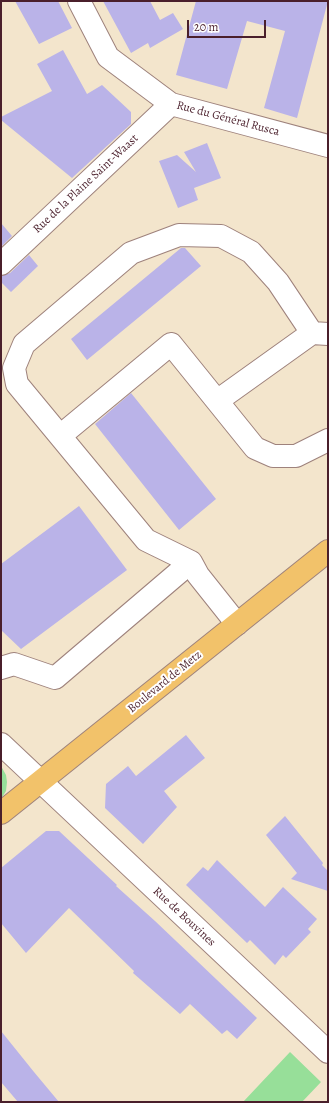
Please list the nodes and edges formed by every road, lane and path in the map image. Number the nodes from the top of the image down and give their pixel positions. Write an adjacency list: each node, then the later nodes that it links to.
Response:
1 (79, 1): 2 (street, Rue du Général Rusca)
2 (171, 104): 3 (street, Rue du Général Rusca); 4 (street, Rue de la Plaine Saint-Waast)
3 (328, 146)
4 (1, 264)
5 (320, 334): 6 (street); 7 (street)
6 (217, 401): 7 (street); 8 (street)
7 (60, 436): 10 (street)
8 (328, 440)
9 (328, 552): 11 (main road, Boulevard de Metz)
10 (191, 562): 11 (street); 12 (street)
11 (237, 624): 14 (main road, Boulevard de Metz)
12 (1, 668)
13 (1, 744): 14 (street, Rue de Bouvines)
14 (41, 782): 15 (main road, Boulevard de Metz); 16 (street, Rue de Bouvines)
15 (1, 813)
16 (328, 1052)

